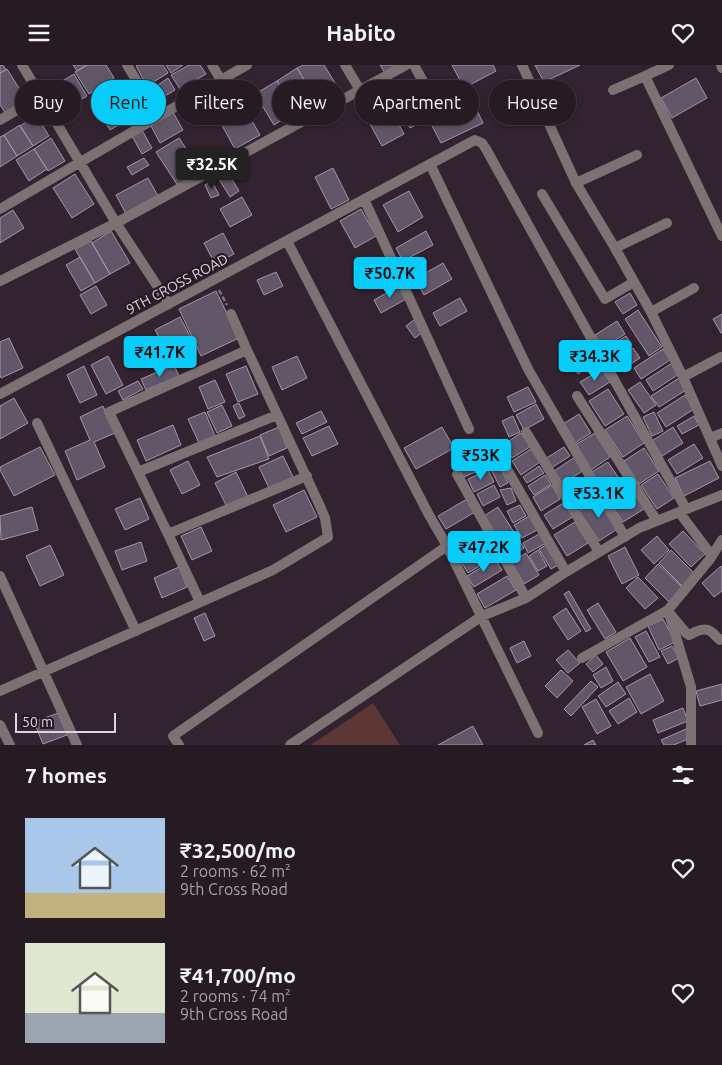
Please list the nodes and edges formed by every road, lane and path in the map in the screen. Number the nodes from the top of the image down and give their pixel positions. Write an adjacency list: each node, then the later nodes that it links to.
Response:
1 (22, 65): 11 (street)
2 (127, 65): 12 (street)
3 (212, 65): 13 (street)
4 (247, 65): 13 (street)
5 (345, 65): 16 (street)
6 (406, 65): 14 (street)
7 (414, 65): 15 (street)
8 (522, 65): 26 (street)
9 (669, 65): 10 (street)
10 (645, 76): 17 (street); 32 (street)
11 (32, 80)
12 (136, 80)
13 (221, 80)
14 (378, 80)
15 (422, 80)
16 (355, 82)
17 (613, 90)
18 (355, 93): 30 (street)
19 (15, 111): 20 (street)
20 (0, 120)
21 (58, 125): 24 (street)
22 (143, 125): 24 (street)
23 (637, 155): 26 (street)
24 (80, 162): 29 (street); 30 (street)
25 (430, 164): 28 (street, 9TH CROSS ROAD); 59 (street, 9TH CROSS ROAD); 62 (street)
26 (576, 183): 34 (street)
27 (542, 194): 37 (street)
28 (364, 199): 33 (street, 9TH CROSS ROAD); 49 (street)
29 (0, 209)
30 (116, 223): 36 (street); 39 (street)
31 (667, 223): 34 (street)
32 (722, 236)
33 (287, 241): 35 (street, 9TH CROSS ROAD); 64 (street)
34 (615, 248): 37 (street)
35 (213, 280): 39 (street, 9TH CROSS ROAD); 41 (path)
36 (0, 281)
37 (634, 282): 40 (street)
38 (694, 288): 40 (street)
39 (169, 304): 45 (street, 9TH CROSS ROAD)
40 (651, 312): 44 (street)
41 (231, 314): 42 (street)
42 (247, 350): 47 (street); 55 (street)
43 (721, 357): 44 (street)
44 (683, 377): 52 (street)
45 (0, 394)
46 (577, 396): 60 (street)
47 (277, 415): 55 (street); 57 (street)
48 (37, 423): 73 (street)
49 (468, 429)
50 (526, 432): 65 (street)
51 (722, 433): 52 (street)
52 (710, 438): 54 (street)
53 (493, 445): 67 (street)
54 (722, 466)
55 (138, 471): 61 (street)
56 (457, 474): 69 (street)
57 (307, 476): 61 (street); 70 (street)
58 (722, 495): 59 (street)
59 (682, 511): 60 (street); 66 (street)
60 (657, 521): 62 (street)
61 (168, 534): 70 (street)
62 (625, 537): 65 (street)
63 (722, 540): 66 (street)
64 (447, 546): 72 (street); 82 (street)
65 (599, 552): 67 (street)
66 (712, 555): 71 (street)
67 (566, 572): 69 (street)
68 (0, 576): 76 (street)
69 (526, 598): 72 (street)
70 (200, 602): 73 (street)
71 (668, 611): 74 (street); 75 (street); 84 (street)
72 (482, 616): 79 (street); 83 (street)
73 (136, 631): 76 (street)
74 (722, 639)
75 (582, 658)
76 (43, 673): 77 (street); 81 (street)
77 (0, 691)
78 (0, 725): 80 (street)
79 (538, 733)
80 (10, 745)
81 (77, 745)
82 (179, 745)
83 (291, 745)
84 (691, 745)

